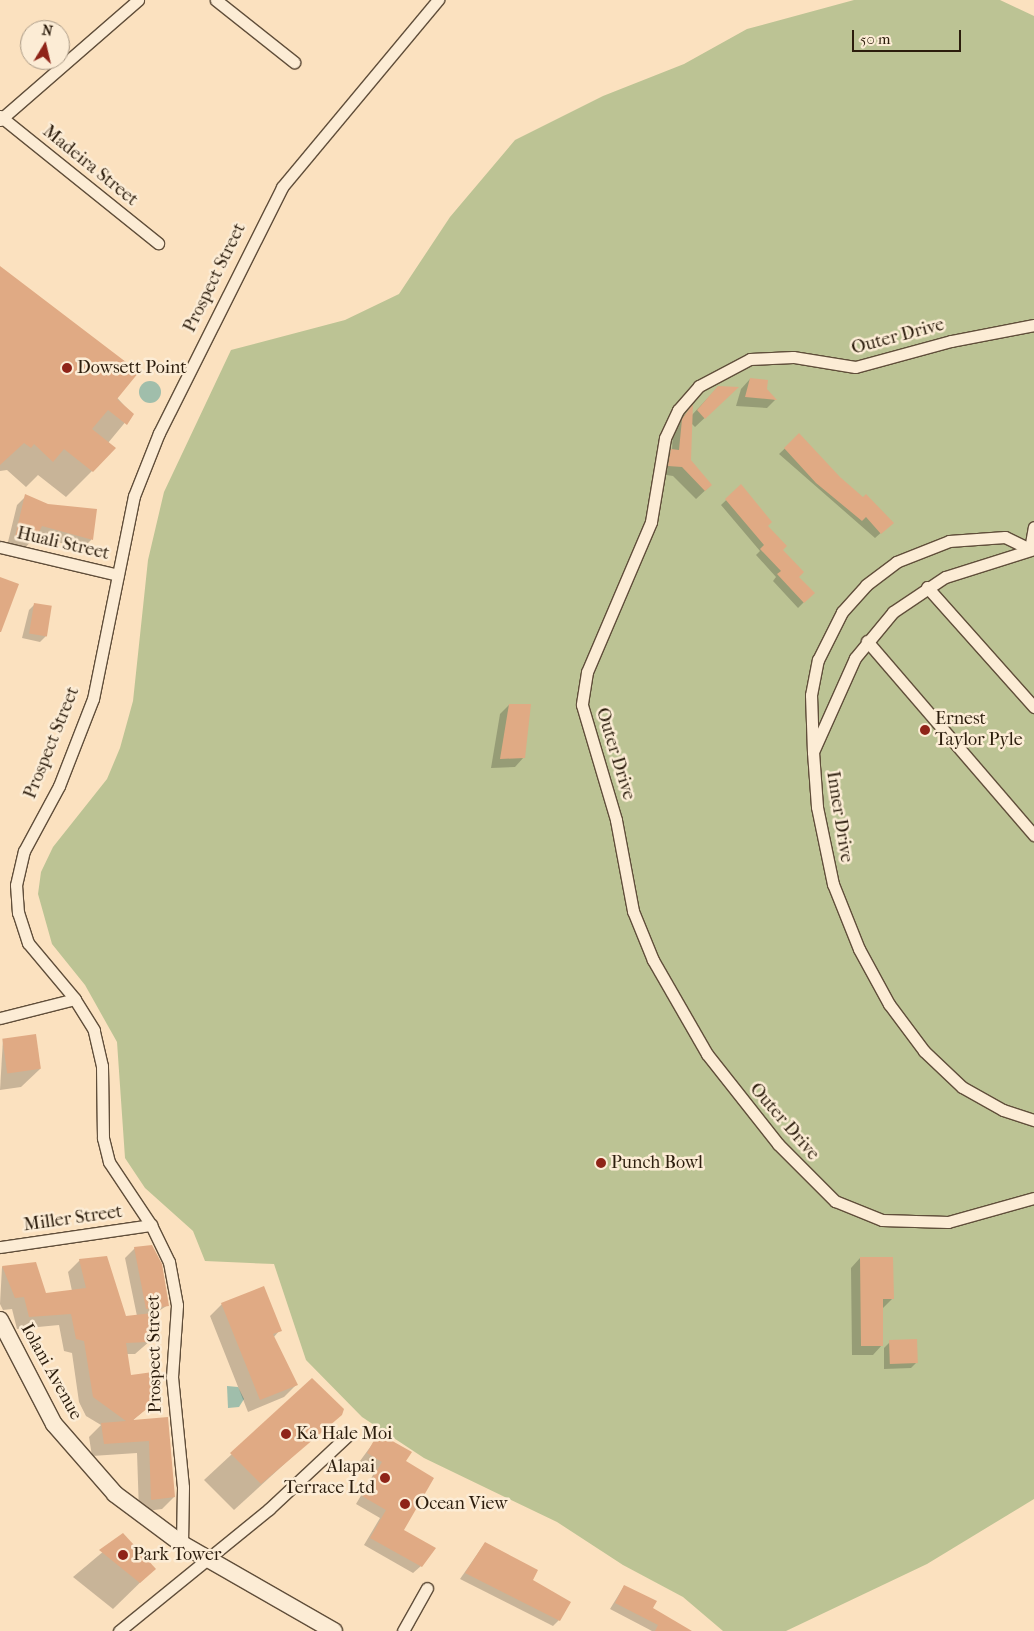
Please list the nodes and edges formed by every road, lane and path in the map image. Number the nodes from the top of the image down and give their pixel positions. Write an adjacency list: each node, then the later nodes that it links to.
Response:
1 (138, 0): 5 (street)
2 (216, 0): 4 (street)
3 (435, 1): 11 (street, Prospect Street)
4 (294, 62)
5 (1, 118): 6 (street, Madeira Street)
6 (158, 243)
7 (1034, 325): 20 (street, Outer Drive)
8 (1034, 528): 10 (street)
9 (0, 546): 11 (street, Huali Street)
10 (1032, 549): 12 (street, Inner Drive); 15 (street)
11 (118, 575): 17 (street, Prospect Street)
12 (927, 587): 13 (street, Inner Drive); 14 (street)
13 (866, 641): 15 (street, Inner Drive); 16 (street)
14 (1034, 707)
15 (813, 752): 19 (street, Inner Drive)
16 (1034, 835)
17 (75, 999): 18 (street); 21 (street, Prospect Street)
18 (0, 1018)
19 (1034, 1120)
20 (1034, 1198)
21 (151, 1225): 22 (street, Miller Street); 25 (street, Prospect Street)
22 (0, 1247)
23 (0, 1320): 25 (main road, Iolani Avenue)
24 (347, 1436): 26 (street)
25 (182, 1544): 26 (main road, Iolani Avenue)
26 (206, 1557): 28 (street); 29 (main road)
27 (427, 1588): 30 (street)
28 (119, 1631)
29 (334, 1631)
30 (403, 1631)

